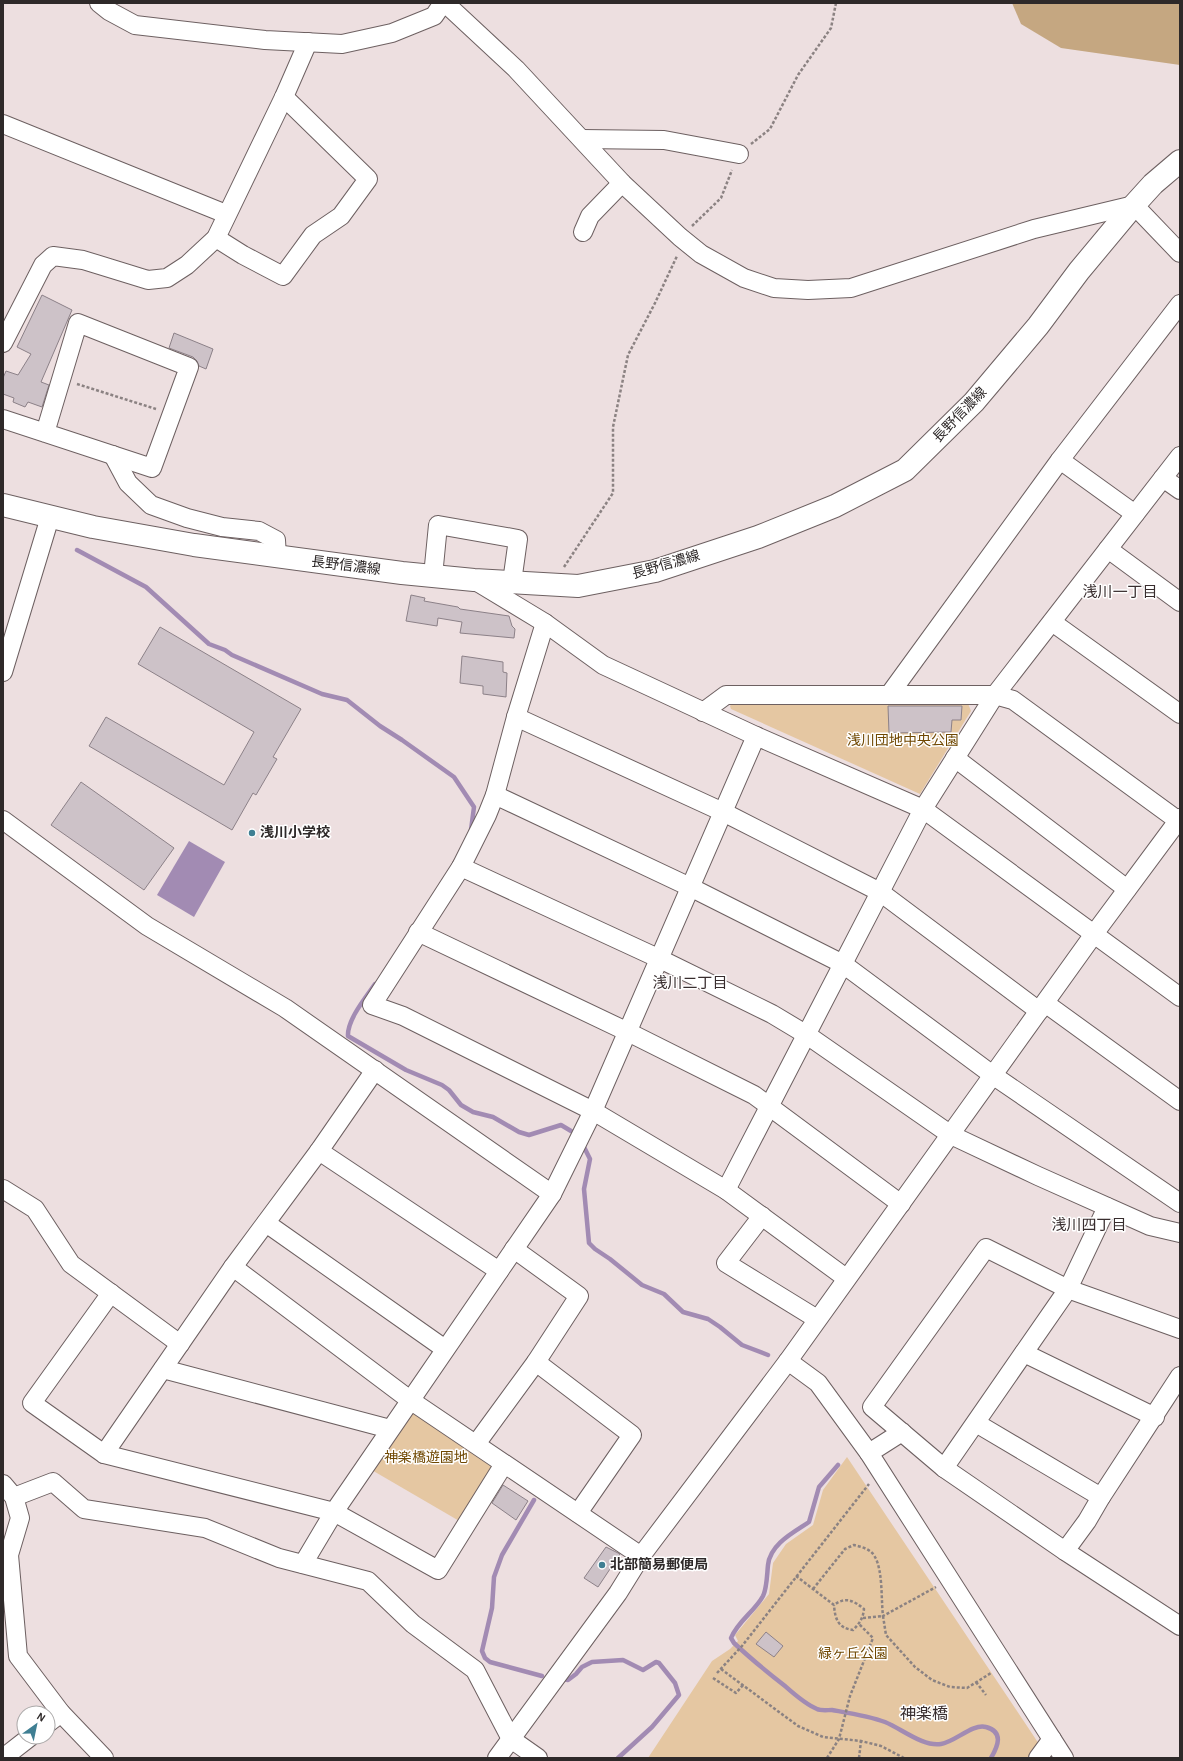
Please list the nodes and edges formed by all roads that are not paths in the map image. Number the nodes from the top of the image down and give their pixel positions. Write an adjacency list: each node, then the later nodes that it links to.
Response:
1 (99, 3): 3 (street)
2 (444, 3): 3 (street); 6 (street)
3 (308, 42): 4 (street)
4 (284, 97): 11 (street); 13 (street)
5 (3, 124): 11 (street)
6 (582, 139): 7 (street); 9 (street)
7 (739, 154)
8 (1180, 161): 10 (main road, 長野信濃線)
9 (622, 183): 10 (street); 12 (street)
10 (1134, 205): 14 (street); 31 (main road, 長野信濃線)
11 (226, 214): 13 (street)
12 (583, 232)
13 (216, 238): 16 (street)
14 (1180, 253)
15 (1180, 304): 21 (street)
16 (3, 343)
17 (3, 419): 18 (street)
18 (45, 433): 19 (street); 19 (street)
19 (113, 455): 28 (street)
20 (1180, 456): 22 (street)
21 (1060, 460): 25 (street); 36 (street)
22 (1163, 478): 23 (street); 25 (street)
23 (1180, 490)
24 (3, 505): 26 (main road, 長野信濃線)
25 (1135, 514): 27 (street)
26 (50, 518): 28 (main road, 長野信濃線); 35 (street)
27 (1108, 549): 32 (street); 33 (street)
28 (277, 557): 29 (main road, 長野信濃線)
29 (432, 576): 30 (main road, 長野信濃線); 31 (street)
30 (474, 580): 31 (main road, 長野信濃線); 34 (street)
31 (512, 582)
32 (1180, 602)
33 (1052, 622): 37 (street); 39 (street)
34 (545, 623): 38 (street); 40 (street)
35 (3, 672)
36 (889, 695): 37 (street); 38 (street)
37 (995, 695): 42 (street); 47 (street)
38 (703, 712): 41 (street)
39 (1180, 714)
40 (516, 717): 43 (street); 45 (street)
41 (756, 736): 44 (street); 45 (street)
42 (955, 758): 44 (street); 50 (street)
43 (494, 795): 48 (street); 49 (street)
44 (923, 809): 51 (street); 53 (street)
45 (723, 812): 49 (street); 51 (street)
46 (3, 820): 60 (street)
47 (1179, 820): 50 (street)
48 (461, 867): 52 (street); 54 (street)
49 (690, 887): 54 (street); 55 (street)
50 (1127, 889): 53 (street)
51 (880, 892): 55 (street); 57 (street)
52 (418, 932): 58 (street); 64 (street)
53 (1094, 934): 56 (street); 57 (street)
54 (660, 958): 58 (street); 59 (street)
55 (843, 964): 59 (street); 61 (street)
56 (1177, 989)
57 (1042, 1007): 61 (street); 62 (street)
58 (628, 1032): 63 (street); 64 (street)
59 (807, 1035): 63 (street); 65 (street)
60 (375, 1070): 66 (street); 69 (street)
61 (994, 1076): 65 (street); 70 (street)
62 (1180, 1101)
63 (769, 1108): 68 (street); 71 (street)
64 (593, 1111): 68 (street); 69 (street)
65 (951, 1135): 71 (street); 72 (street)
66 (319, 1151): 74 (street); 78 (street)
67 (3, 1189): 81 (street)
68 (726, 1190): 73 (street)
69 (552, 1194): 76 (street)
70 (1180, 1203)
71 (901, 1204): 79 (street)
72 (1107, 1207): 75 (street); 80 (street)
73 (762, 1216): 79 (street); 82 (street)
74 (266, 1223): 77 (street); 85 (street)
75 (1180, 1233)
76 (514, 1249): 78 (street); 88 (street)
77 (233, 1267): 84 (street); 91 (street)
78 (499, 1271): 85 (street)
79 (846, 1278): 82 (street)
80 (1068, 1289): 83 (street); 86 (street); 95 (street)
81 (111, 1293): 84 (street); 98 (street)
82 (817, 1320): 87 (street)
83 (1180, 1329)
84 (180, 1344): 89 (street)
85 (445, 1349): 91 (street)
86 (1024, 1353): 92 (street); 93 (street)
87 (788, 1361): 97 (street); 106 (street)
88 (536, 1362): 96 (street); 104 (street)
89 (163, 1369): 94 (street); 98 (street)
90 (1180, 1376): 92 (street)
91 (410, 1400): 94 (street); 96 (street)
92 (1155, 1417): 102 (street)
93 (976, 1423): 100 (street); 102 (street)
94 (390, 1429): 103 (street)
95 (902, 1432): 97 (street); 100 (street)
96 (476, 1444): 99 (street)
97 (869, 1453): 112 (street)
98 (104, 1454): 103 (street)
99 (504, 1464): 103 (street); 104 (street)
100 (944, 1468): 105 (street)
101 (8, 1491): 107 (street); 109 (street)
102 (1101, 1497): 105 (street)
103 (334, 1512): 107 (street)
104 (578, 1513): 106 (street)
105 (1065, 1551): 108 (street)
106 (641, 1556): 111 (street)
107 (303, 1564): 111 (street)
108 (1180, 1626)
109 (47, 1705)
110 (56, 1719): 115 (street)
111 (511, 1739): 116 (street); 117 (street)
112 (1052, 1739): 118 (street); 119 (street)
113 (20, 1745): 114 (street)
114 (3, 1758)
115 (104, 1758)
116 (498, 1758)
117 (538, 1758)
118 (1038, 1758)
119 (1064, 1758)

